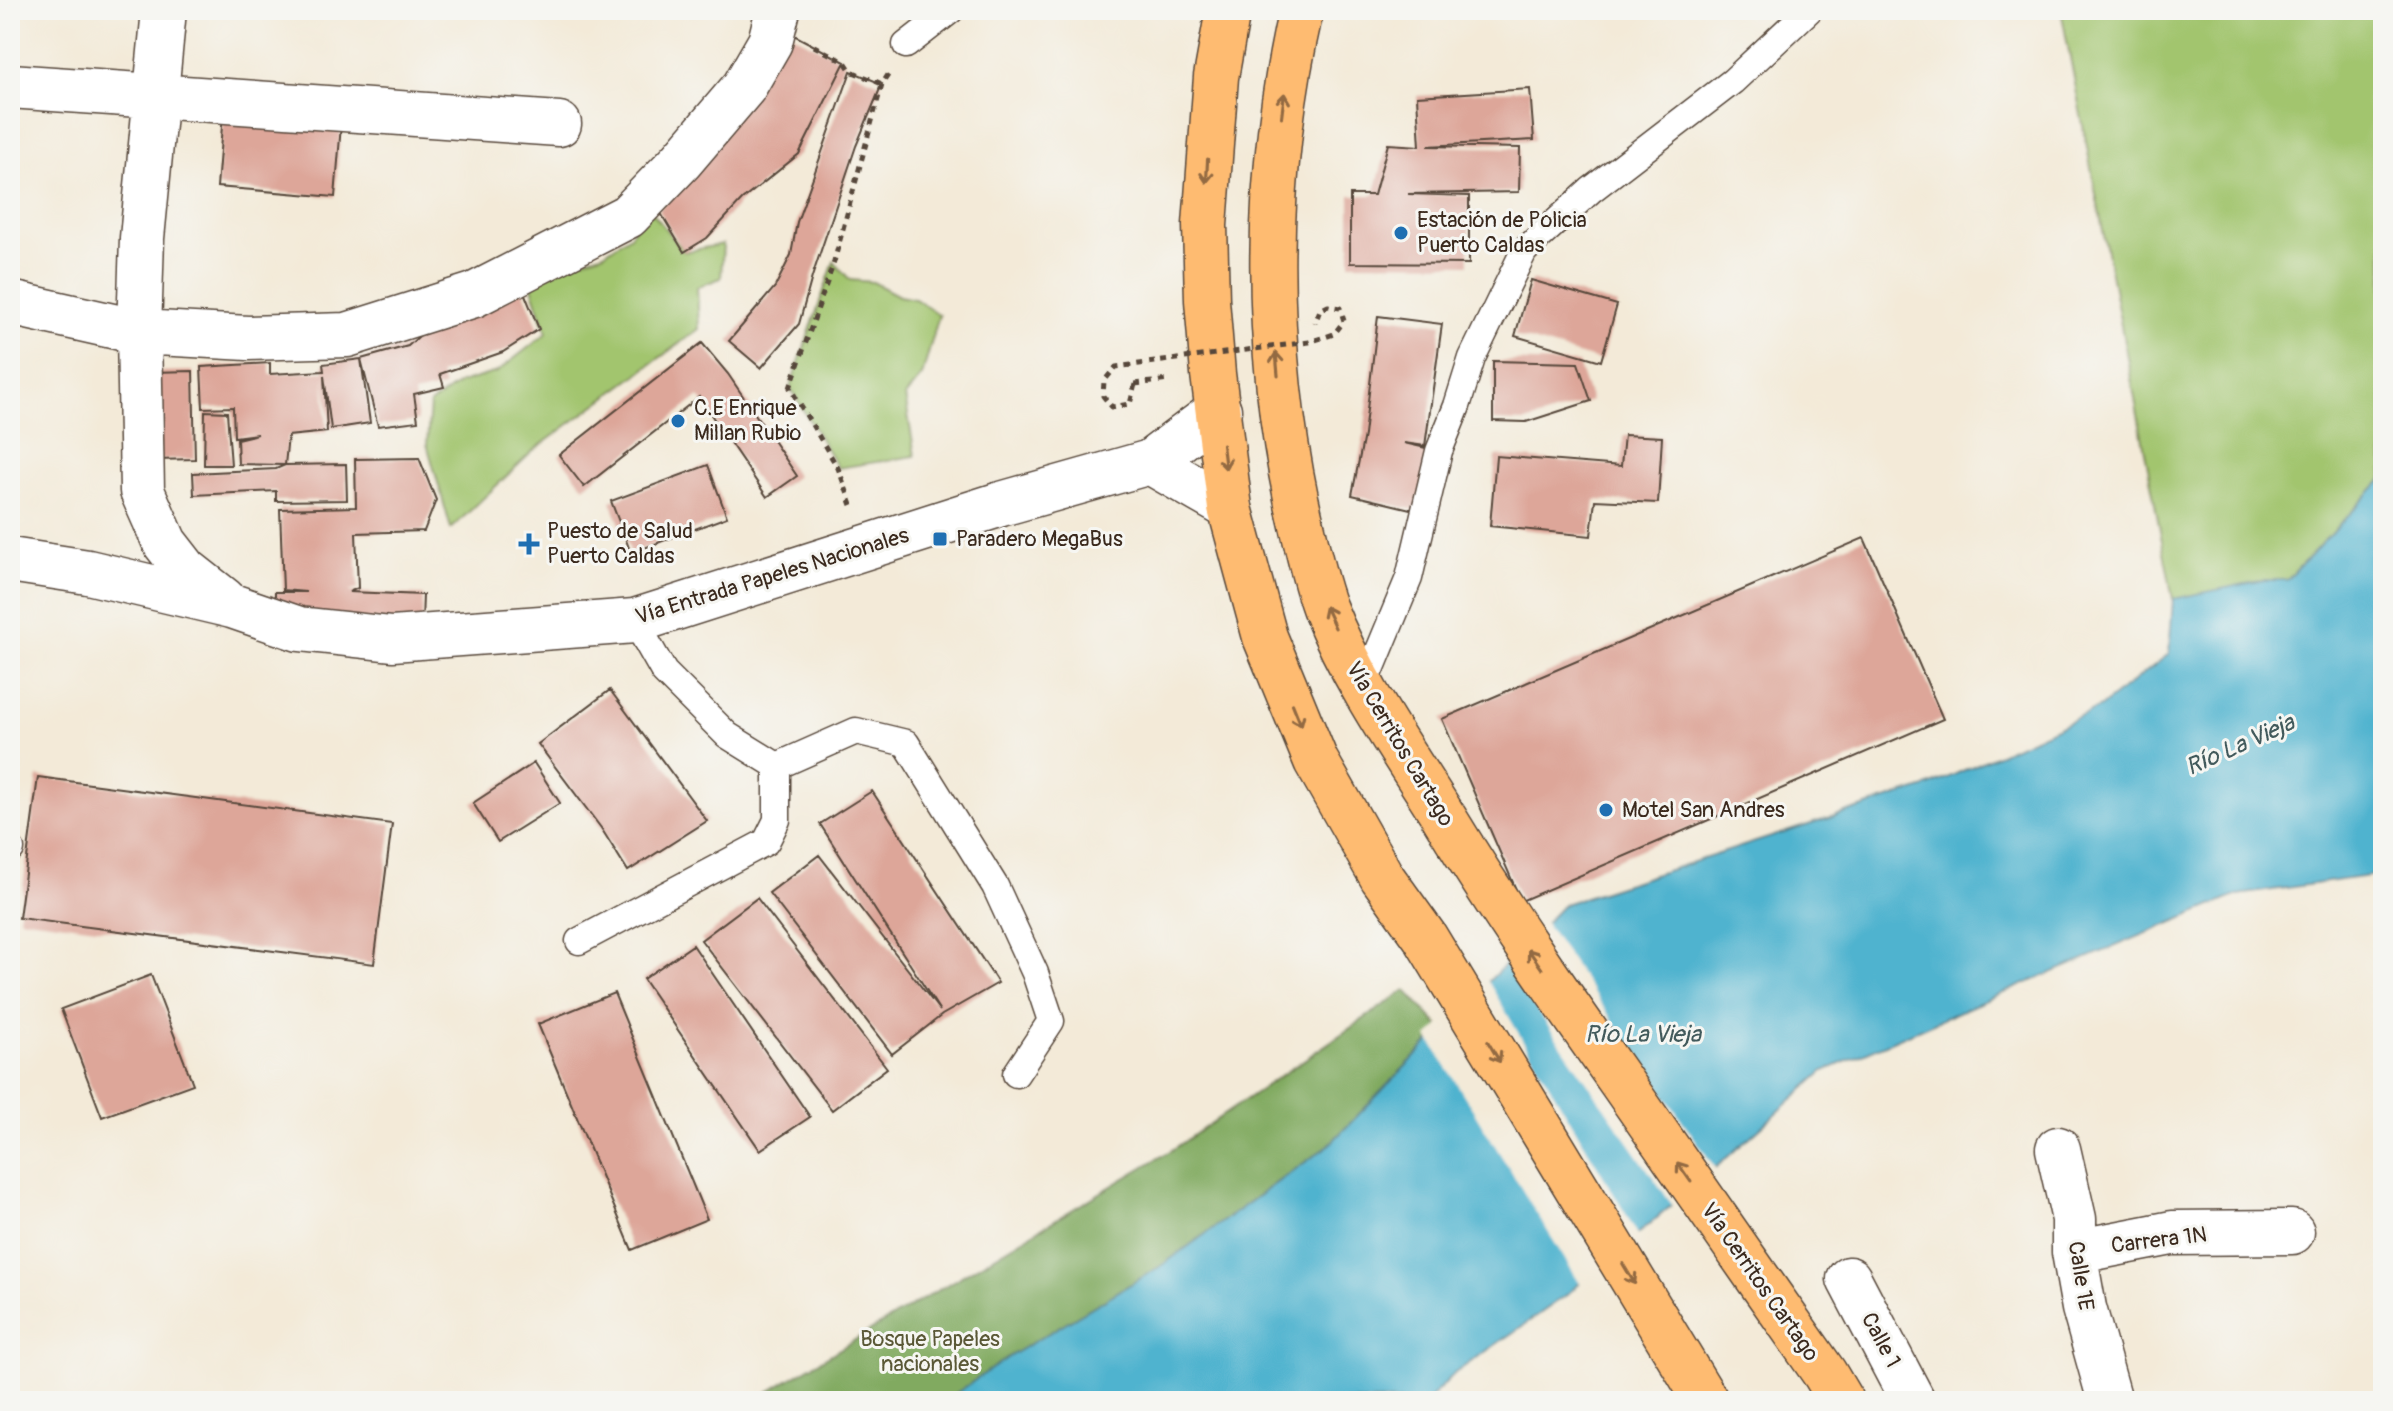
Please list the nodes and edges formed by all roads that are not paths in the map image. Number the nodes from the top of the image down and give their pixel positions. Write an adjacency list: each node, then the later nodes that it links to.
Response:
1 (164, 10): 9 (street)
2 (951, 10): 7 (lane)
3 (1228, 10): 13 (highway, one-way to 13)
4 (1301, 10): 19 (highway, Vía Cerritos Cartago, one-way to 4)
5 (1809, 10): 19 (lane)
6 (774, 26): 12 (street)
7 (906, 45)
8 (10, 86): 9 (street)
9 (155, 97): 10 (street); 12 (street)
10 (559, 124)
11 (10, 303): 12 (street)
12 (139, 332): 17 (street)
13 (1219, 410): 14 (street, Vía Entrada Papeles Nacionales); 15 (highway, one-way to 15)
14 (1150, 462): 15 (street); 18 (street, Vía Entrada Papeles Nacionales)
15 (1230, 508): 28 (highway, one-way to 28)
16 (10, 560): 17 (street, Vía Entrada Papeles Nacionales)
17 (232, 606): 18 (street, Vía Entrada Papeles Nacionales)
18 (635, 621): 20 (lane)
19 (1363, 689): 27 (highway, Vía Cerritos Cartago, one-way to 19)
20 (777, 766): 21 (lane); 22 (lane)
21 (579, 941)
22 (1016, 1074)
23 (2058, 1149): 25 (street, Calle 1E)
24 (2292, 1232): 25 (street, Carrera 1N)
25 (2074, 1252): 30 (street, Calle 1E)
26 (1849, 1279): 29 (street, Calle 1)
27 (1833, 1388)
28 (1706, 1401)
29 (1913, 1401)
30 (2110, 1401)

